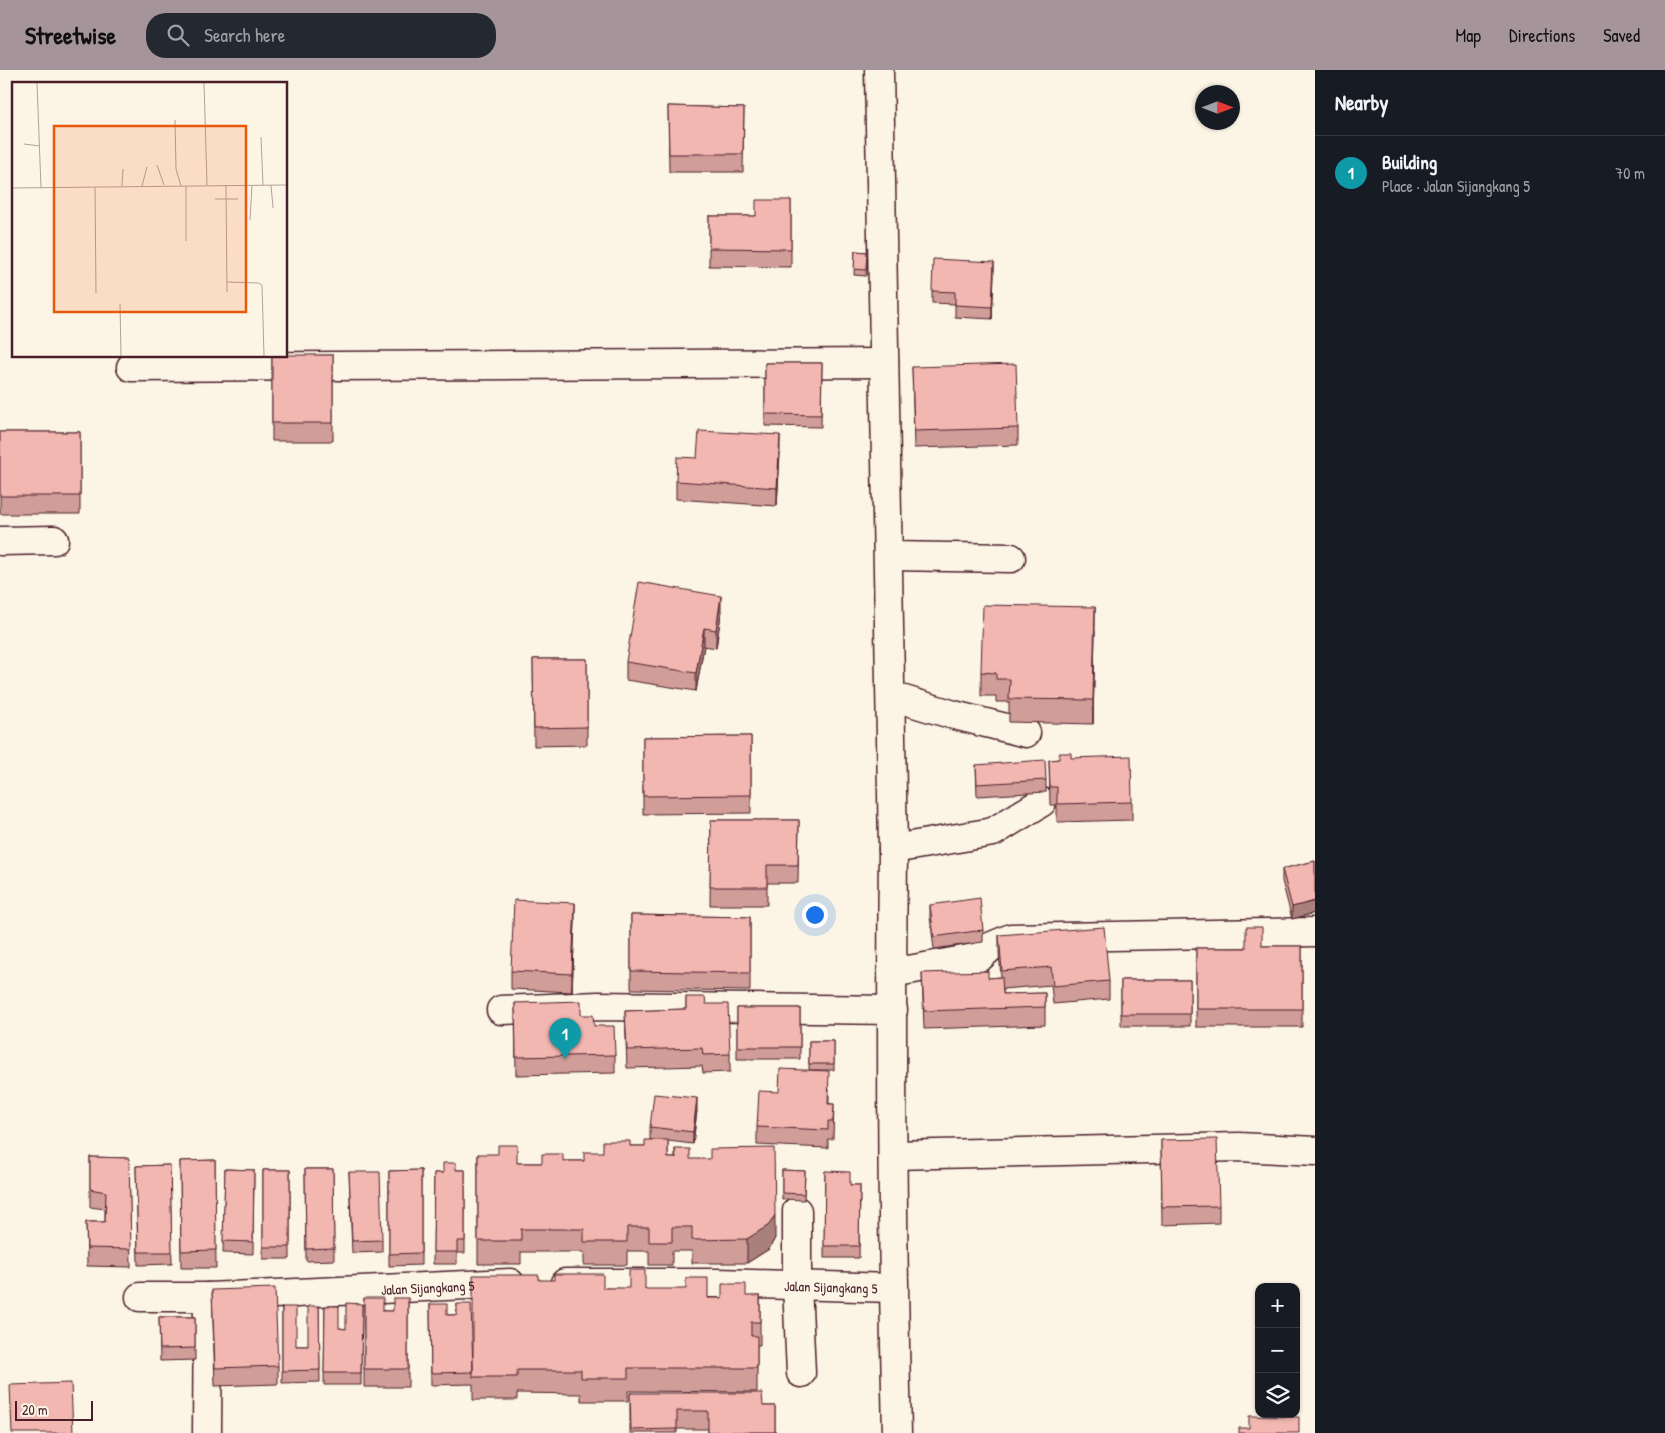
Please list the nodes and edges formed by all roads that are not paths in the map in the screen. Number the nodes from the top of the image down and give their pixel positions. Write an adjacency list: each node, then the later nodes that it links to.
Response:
1 (878, 70): 2 (street)
2 (884, 363): 3 (street); 6 (street)
3 (131, 367)
4 (54, 540): 5 (street)
5 (0, 541)
6 (889, 556): 7 (street); 8 (street)
7 (1011, 558)
8 (891, 696): 9 (street); 11 (street)
9 (1026, 733)
10 (1042, 802): 11 (street)
11 (894, 849): 13 (street)
12 (1315, 932): 13 (street)
13 (892, 973): 15 (street)
14 (501, 1010): 15 (street)
15 (893, 1010): 17 (street)
16 (1315, 1151): 17 (street)
17 (894, 1155): 20 (street)
18 (797, 1211): 19 (street)
19 (797, 1285): 20 (street, Jalan Sijangkang 5); 22 (street, Jalan Sijangkang 5); 23 (street)
20 (894, 1288): 25 (street)
21 (140, 1297): 22 (street, Jalan Sijangkang 5)
22 (208, 1297): 24 (street)
23 (800, 1373)
24 (207, 1433)
25 (897, 1433)

